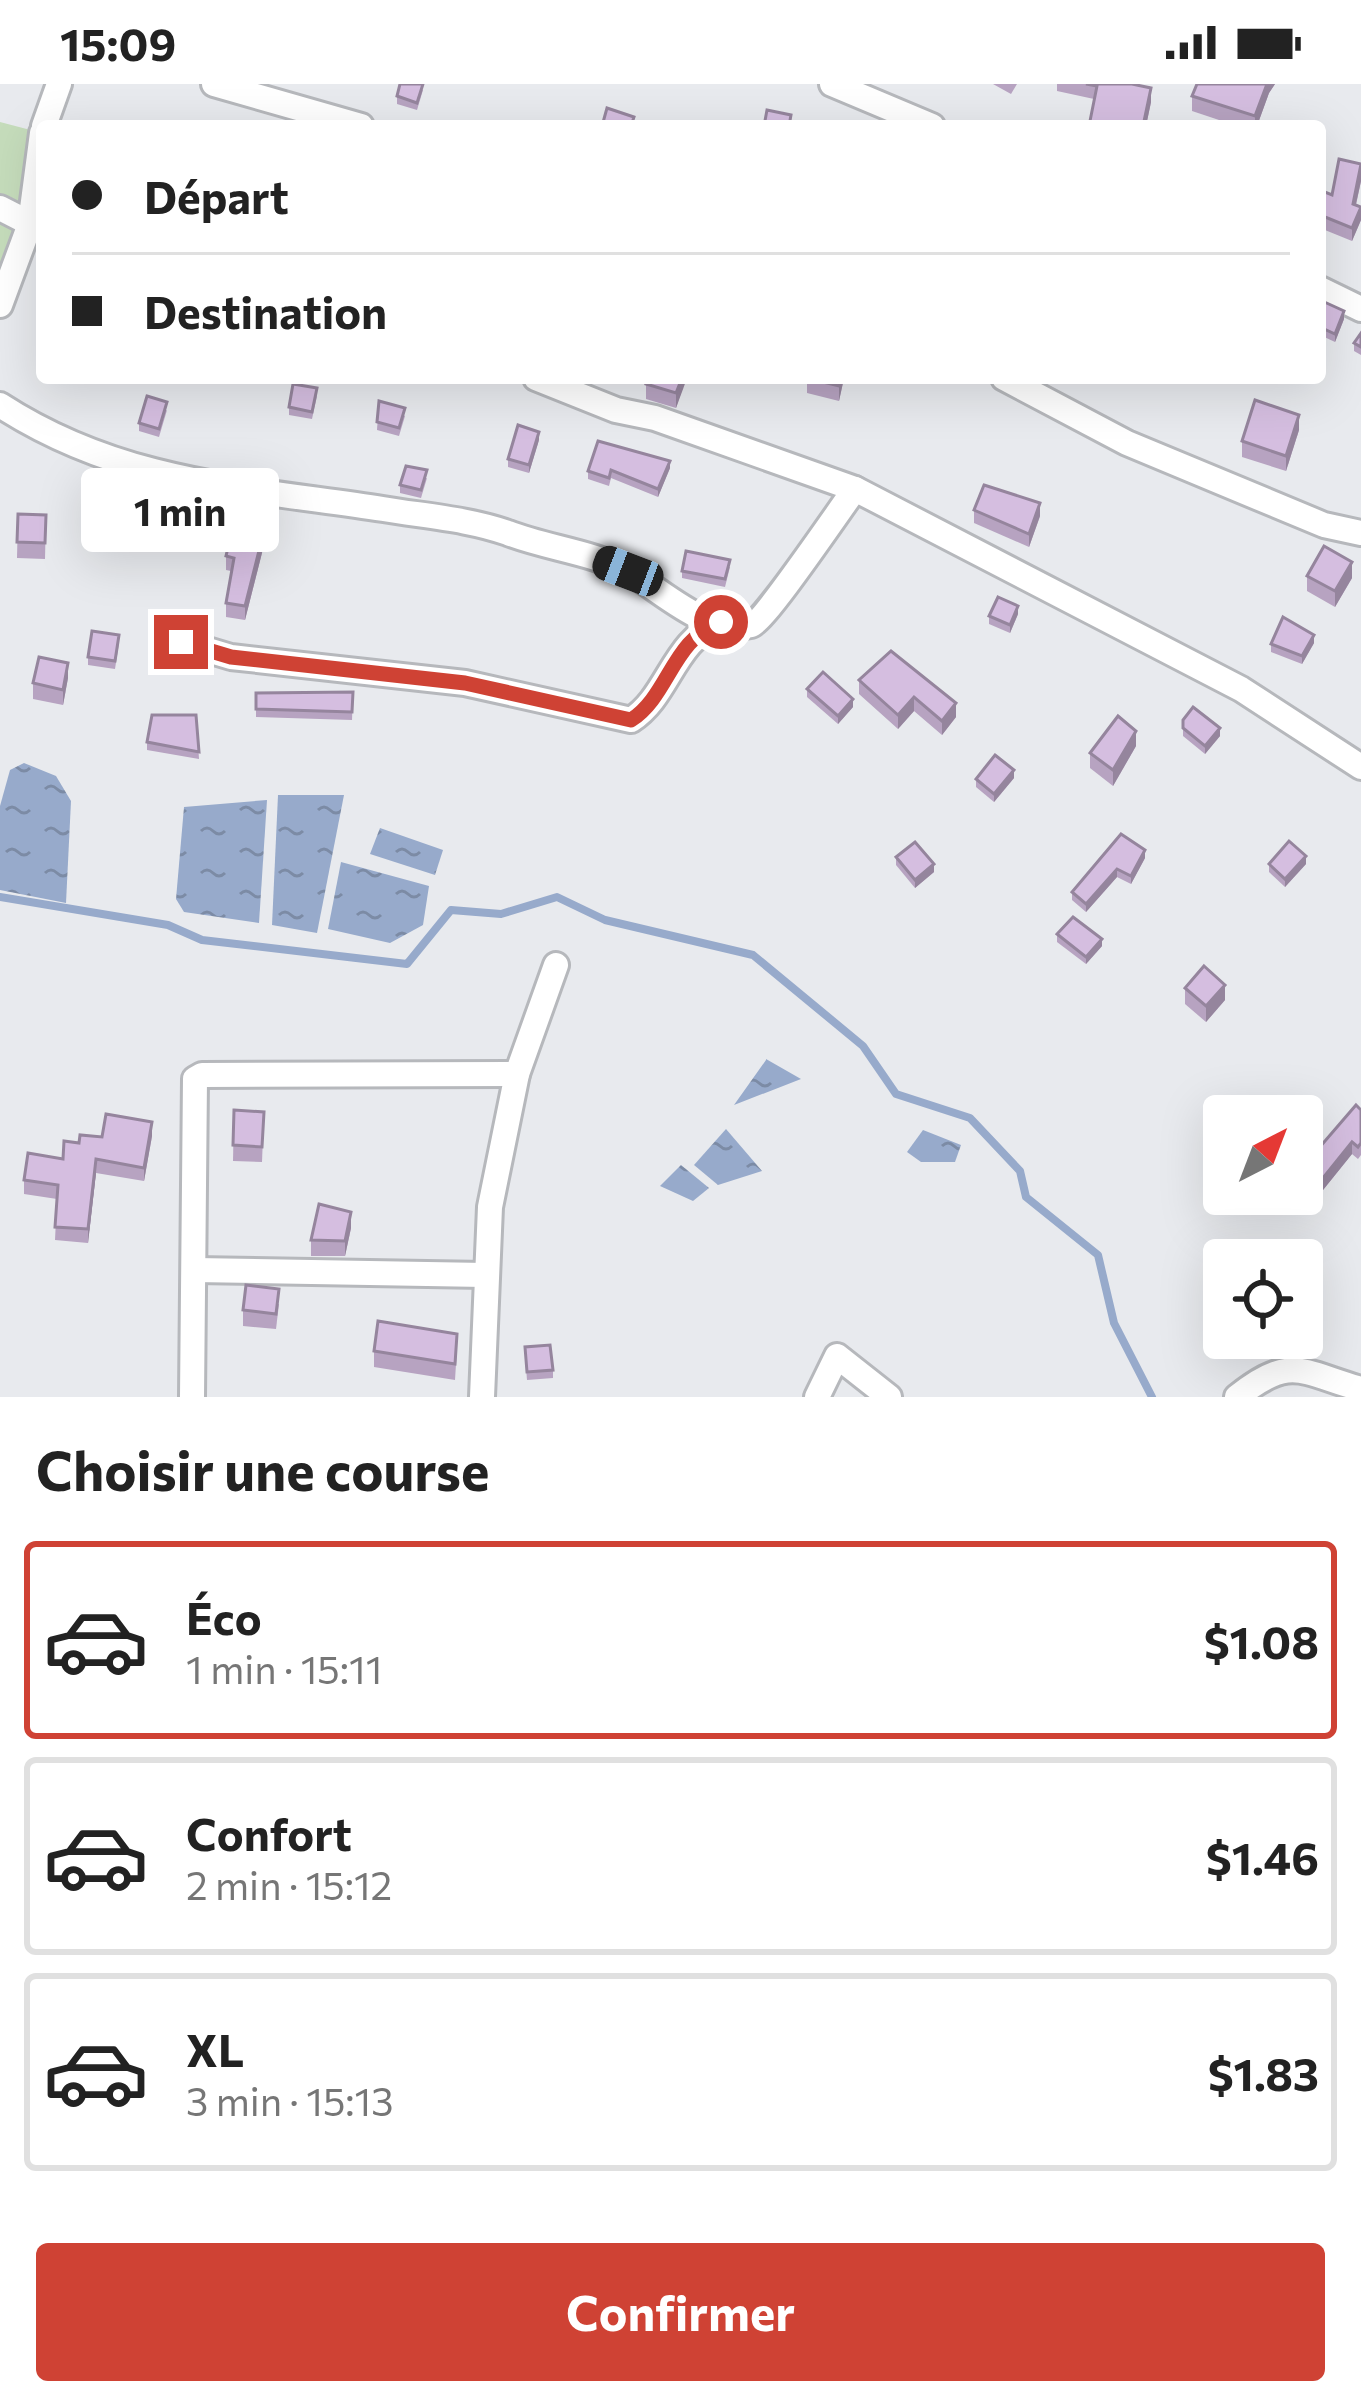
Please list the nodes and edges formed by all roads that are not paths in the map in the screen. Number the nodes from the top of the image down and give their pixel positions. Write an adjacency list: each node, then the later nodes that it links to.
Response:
1 (59, 84): 4 (street)
2 (214, 84): 5 (street)
3 (832, 84): 6 (street)
4 (46, 120)
5 (340, 120)
6 (918, 120)
7 (0, 208): 8 (street)
8 (36, 227): 10 (street)
9 (1326, 292): 11 (street)
10 (0, 304)
11 (1361, 309)
12 (551, 384): 15 (street)
13 (1015, 384): 16 (street)
14 (0, 405): 17 (street)
15 (855, 489): 17 (street); 19 (street)
16 (1361, 533)
17 (721, 622): 18 (street)
18 (181, 642)
19 (1361, 767)
20 (556, 965): 21 (street)
21 (517, 1074): 22 (street); 23 (street)
22 (196, 1270): 23 (street); 25 (street)
23 (485, 1274): 26 (street)
24 (1361, 1389): 29 (street)
25 (192, 1397)
26 (482, 1397)
27 (817, 1397): 28 (street)
28 (889, 1397)
29 (1237, 1397)

